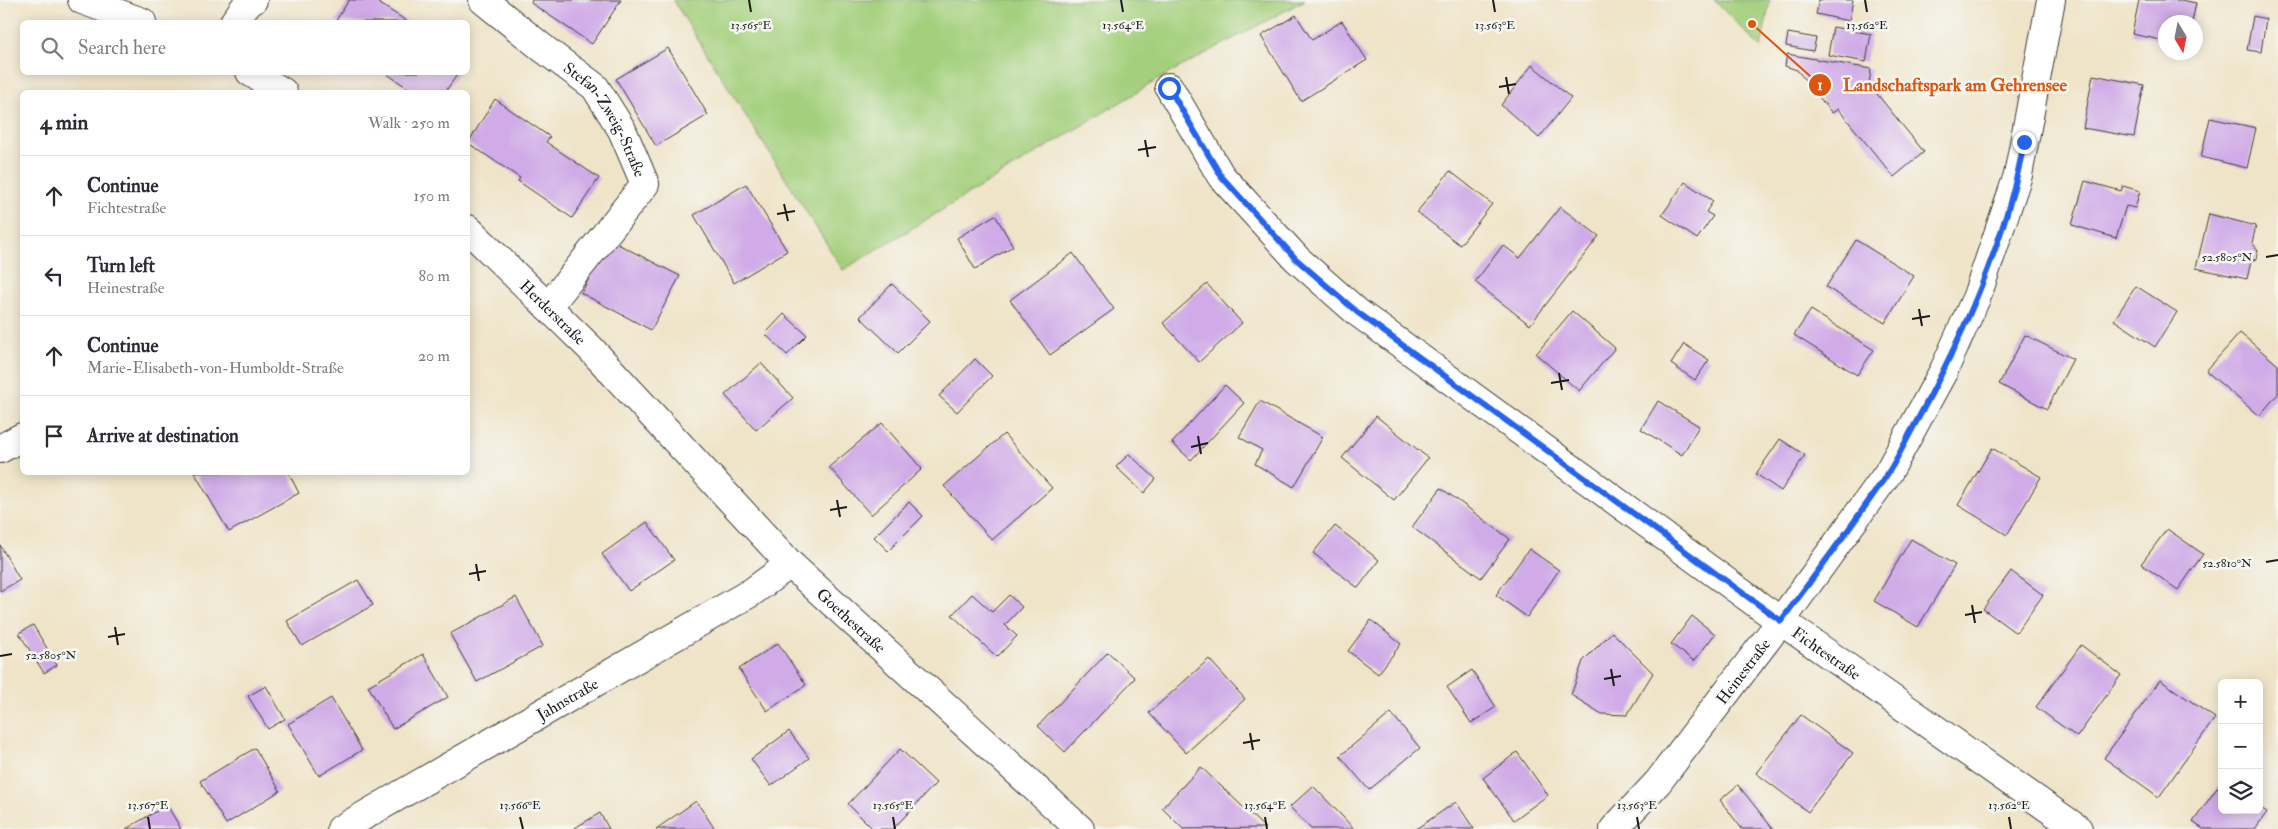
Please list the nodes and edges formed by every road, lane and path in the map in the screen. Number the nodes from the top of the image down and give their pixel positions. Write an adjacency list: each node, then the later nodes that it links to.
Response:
1 (82, 0): 5 (street)
2 (253, 0): 6 (street)
3 (483, 0): 11 (street, Stefan-Zweig-Straße)
4 (2051, 0): 16 (street, Heinestraße)
5 (137, 20)
6 (235, 20)
7 (255, 75): 9 (street)
8 (1169, 88): 16 (street, Fichtestraße)
9 (280, 90)
10 (470, 231): 11 (street, Herderstraße)
11 (548, 307): 12 (street, Herderstraße)
12 (637, 397): 15 (street, Goethestraße)
13 (20, 438): 14 (street)
14 (0, 449)
15 (790, 564): 17 (street, Jahnstraße); 18 (street, Goethestraße)
16 (1781, 621): 19 (street, Heinestraße); 20 (street, Fichtestraße)
17 (341, 829)
18 (1080, 829)
19 (1614, 829)
20 (2078, 829)

